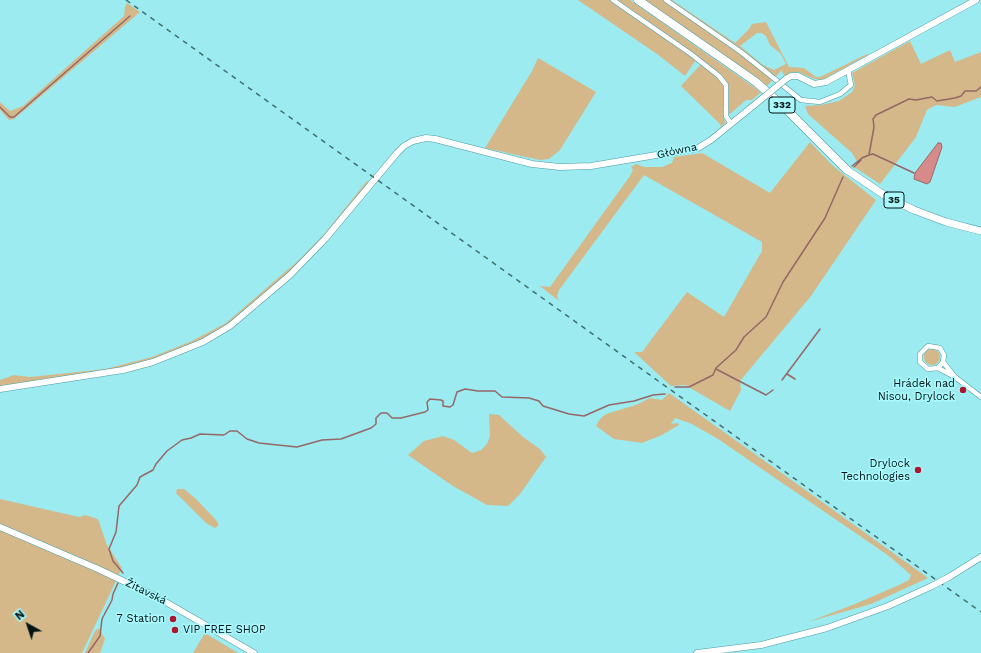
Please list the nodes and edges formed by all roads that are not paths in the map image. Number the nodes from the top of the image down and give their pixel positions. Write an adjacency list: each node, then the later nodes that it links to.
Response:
1 (613, 0): 6 (street)
2 (638, 0): 7 (highway, 332)
3 (666, 0): 5 (street)
4 (976, 0): 5 (street, Główna)
5 (848, 70): 6 (street, Główna, bridge)
6 (731, 124): 12 (street, Główna)
7 (848, 170): 8 (main road, 35)
8 (981, 231)
9 (943, 362): 10 (street); 10 (street); 11 (street)
10 (938, 368): 11 (street)
11 (955, 377): 13 (street)
12 (0, 389)
13 (981, 397)
14 (0, 527): 16 (street, Žitavská)
15 (981, 557): 17 (street, bridge)
16 (254, 653)
17 (697, 653)

